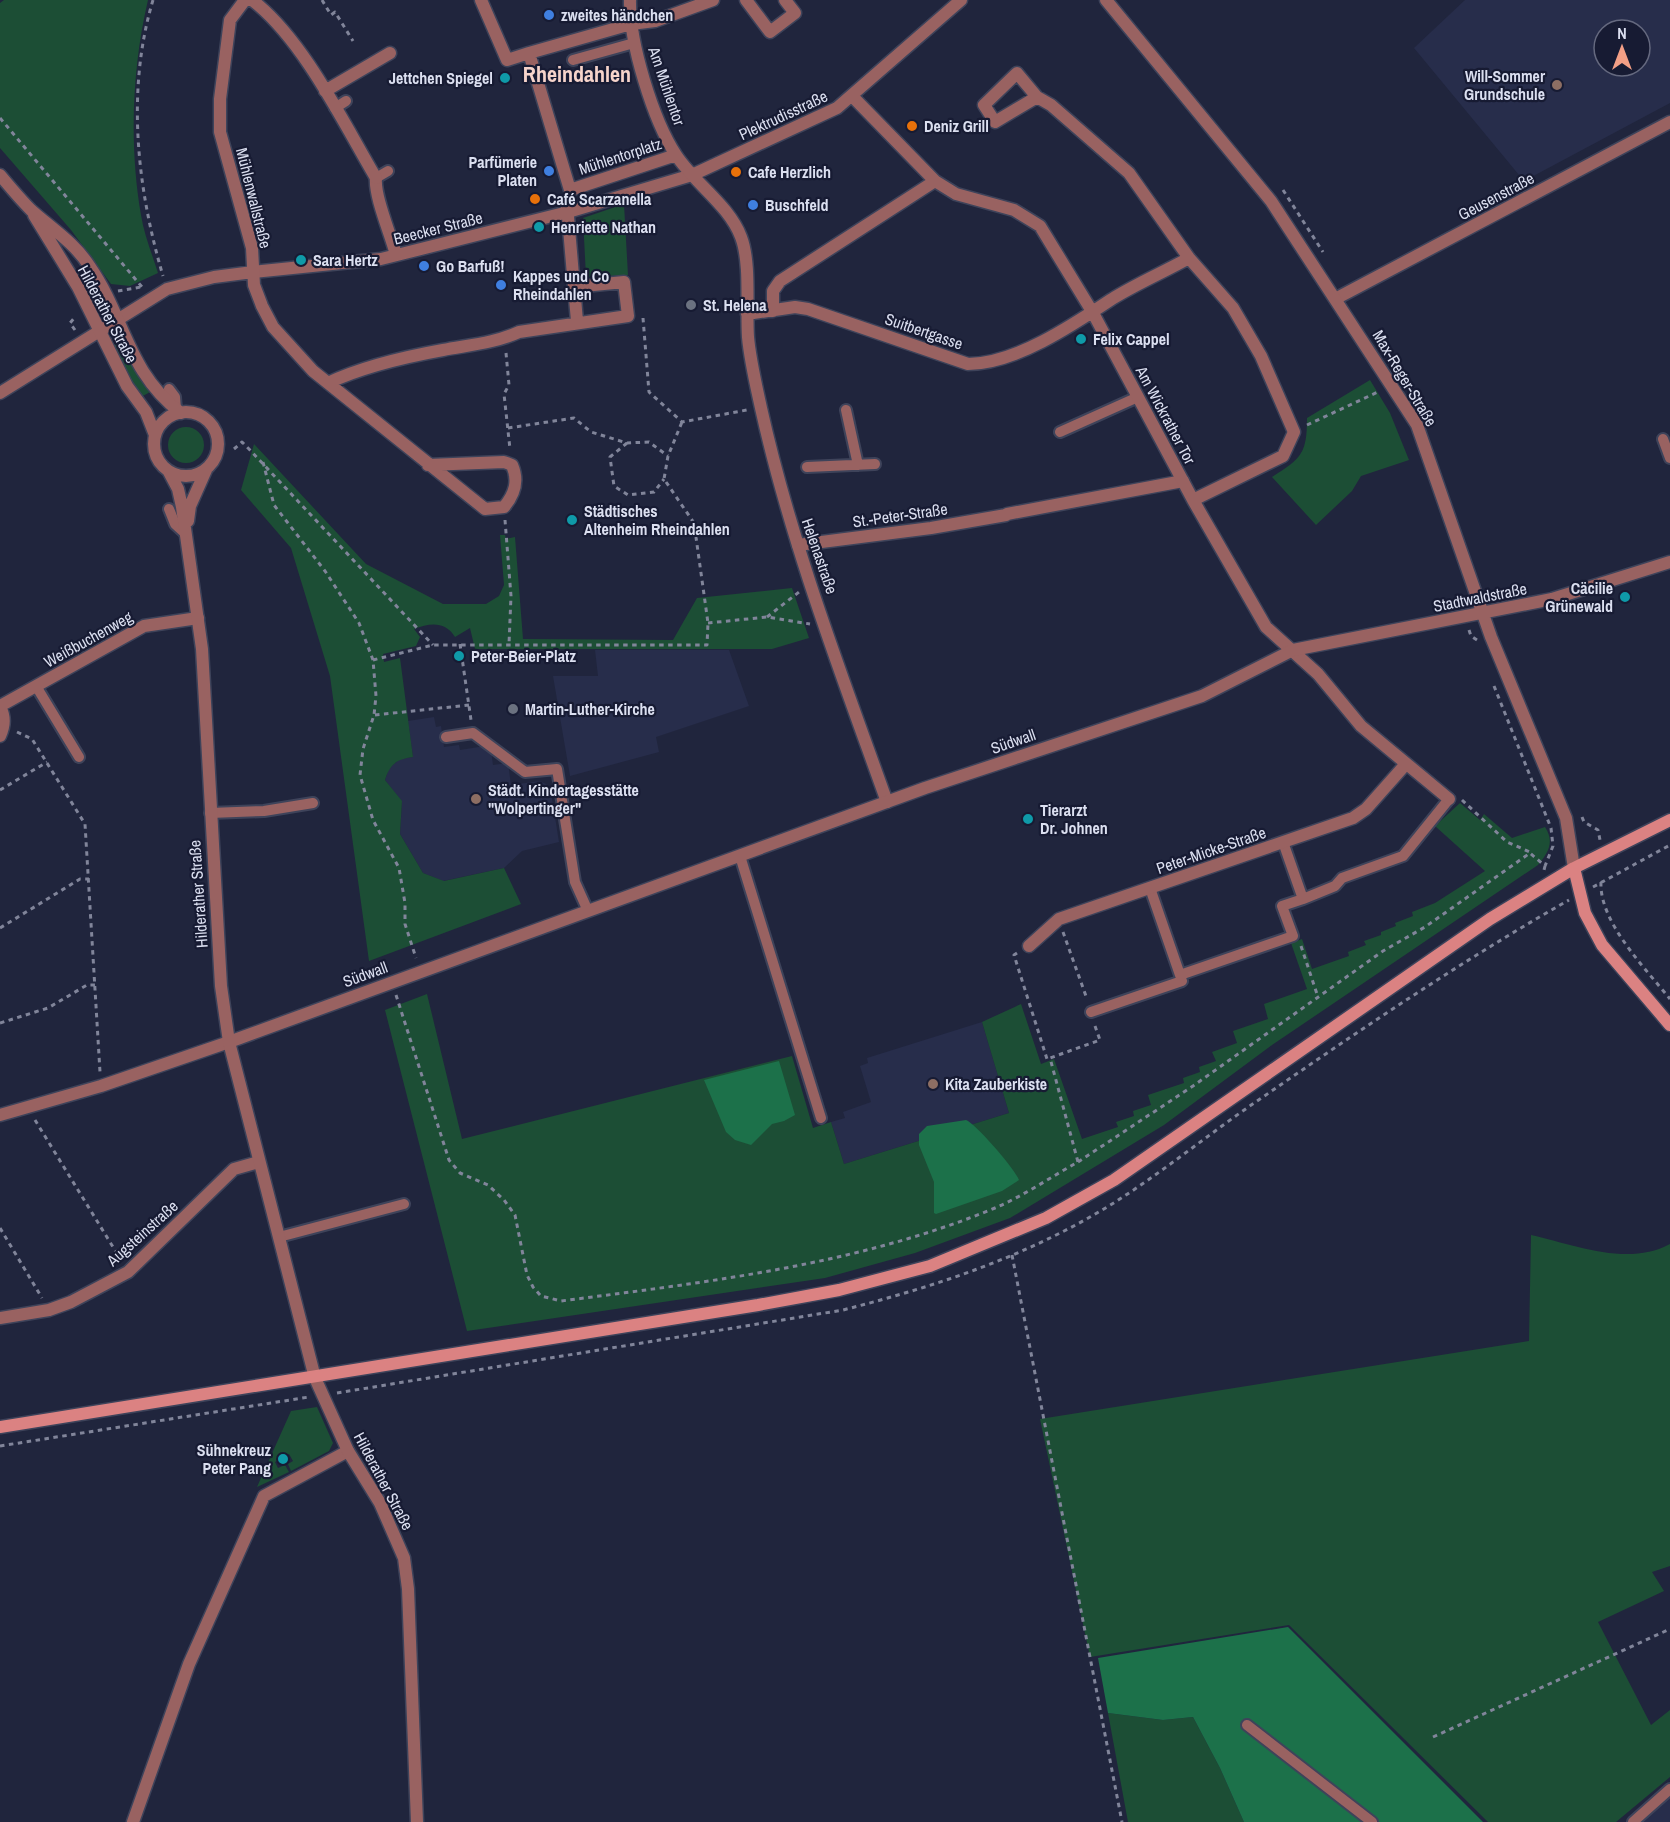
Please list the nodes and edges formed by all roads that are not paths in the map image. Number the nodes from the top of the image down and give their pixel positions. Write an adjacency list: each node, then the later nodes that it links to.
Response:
1 (245, 0): 29 (street, Mühlenwallstraße)
2 (252, 0): 15 (street)
3 (481, 0): 12 (street)
4 (630, 0): 10 (street, Am Mühlentor)
5 (713, 0): 10 (street)
6 (746, 0): 7 (street)
7 (786, 0)
8 (961, 0): 16 (street, Plektrudisstraße)
9 (1106, 0): 31 (street, Max-Reger-Straße)
10 (631, 24): 11 (street, Am Mühlentor); 12 (street)
11 (634, 43): 14 (lane); 19 (street, Am Mühlentor)
12 (529, 53): 19 (street, Mühlentorplatz)
13 (392, 56): 15 (street)
14 (573, 60)
15 (325, 92): 23 (street)
16 (852, 96): 22 (street, Plektrudisstraße); 24 (street, Am Wickrather Tor)
17 (1037, 97): 28 (street)
18 (1670, 122): 31 (street, Geusenstraße)
19 (676, 155): 22 (street, Am Mühlentor)
20 (388, 171): 23 (lane)
21 (0, 175): 26 (street, Hilderather Straße)
22 (692, 175): 25 (street, Beecker Straße); 34 (street, Am Mühlentor)
23 (376, 178): 27 (street)
24 (935, 181): 32 (street); 33 (street, Am Wickrather Tor)
25 (568, 208): 27 (street, Beecker Straße); 30 (street)
26 (30, 209): 35 (street, Hilderather Straße); 37 (street, Hilderather Straße)
27 (396, 255): 29 (street, Beecker Straße)
28 (1189, 258): 33 (street); 55 (street)
29 (253, 272): 35 (street, Beecker Straße); 38 (street, Mühlenwallstraße)
30 (574, 287): 36 (street); 36 (street)
31 (1337, 298): 60 (street, Max-Reger-Straße)
32 (773, 311): 33 (street, Suitbertgasse); 34 (street, Suitbertgasse)
33 (1094, 313): 41 (street, Am Wickrather Tor)
34 (747, 314): 58 (street, Helenastraße)
35 (117, 320): 37 (street, Beecker Straße); 43 (street, Hilderather Straße)
36 (577, 321): 38 (street)
37 (100, 331): 40 (street, Beecker Straße); 45 (street, Hilderather Straße)
38 (328, 383): 49 (street, Mühlenwallstraße)
39 (169, 389): 43 (lane)
40 (0, 393)
41 (1138, 397): 44 (lane); 54 (street, Am Wickrather Tor)
42 (846, 410): 50 (lane)
43 (179, 411): 45 (street); 52 (street)
44 (1060, 432)
45 (155, 435): 53 (street)
46 (1663, 439): 47 (lane)
47 (1670, 458)
48 (874, 464): 50 (lane)
49 (428, 465): 49 (street, Mühlenwallstraße)
50 (858, 465): 51 (lane)
51 (807, 466)
52 (206, 470): 53 (street); 57 (street, Hilderather Straße)
53 (169, 472): 57 (street, Hilderather Straße)
54 (1183, 481): 55 (street, Am Wickrather Tor); 58 (street, St.-Peter-Straße)
55 (1193, 500): 62 (street, Am Wickrather Tor)
56 (169, 509): 57 (lane)
57 (186, 538): 61 (street, Hilderather Straße)
58 (798, 545): 70 (street, Helenastraße)
59 (1670, 562): 60 (street, Stadtwaldstraße)
60 (1482, 613): 62 (street, Stadtwaldstraße); 76 (street, Max-Reger-Straße)
61 (198, 618): 63 (street, Weißbuchenweg); 72 (street, Hilderather Straße)
62 (1293, 650): 68 (street); 70 (street, Südwall)
63 (36, 686): 64 (street, Weißbuchenweg); 67 (lane)
64 (0, 706): 65 (street, Weißbuchenweg)
65 (2, 731)
66 (446, 737): 79 (lane)
67 (79, 757)
68 (1405, 765): 69 (street); 74 (street, Peter-Micke-Straße)
69 (1449, 799): 78 (lane)
70 (887, 802): 75 (street, Südwall)
71 (313, 803): 72 (lane)
72 (210, 813): 84 (street, Hilderather Straße)
73 (1670, 820): 76 (main road)
74 (1283, 842): 77 (street, Peter-Micke-Straße); 78 (lane, Peter-Micke-Straße)
75 (740, 856): 79 (street, Südwall); 86 (lane)
76 (1574, 868): 83 (main road); 91 (main road)
77 (1150, 888): 80 (street, Peter-Micke-Straße); 81 (lane, Peter-Micke-Straße)
78 (1303, 899): 81 (lane)
79 (588, 911): 84 (street, Südwall)
80 (1029, 946)
81 (1180, 975): 82 (lane)
82 (1092, 1012)
83 (1670, 1025)
84 (228, 1042): 85 (street, Südwall); 87 (street, Hilderather Straße)
85 (0, 1115)
86 (820, 1118)
87 (259, 1162): 89 (street, Hilderather Straße); 90 (street, Augsteinstraße)
88 (404, 1203): 89 (lane)
89 (279, 1236): 91 (street, Hilderather Straße)
90 (0, 1318)
91 (315, 1378): 92 (main road); 93 (street, Hilderather Straße)
92 (0, 1427)
93 (348, 1451): 96 (street); 97 (street, Hilderather Straße)
94 (1247, 1725): 98 (lane)
95 (1670, 1789): 99 (lane)
96 (133, 1822)
97 (417, 1822)
98 (1372, 1822)
99 (1633, 1822)

